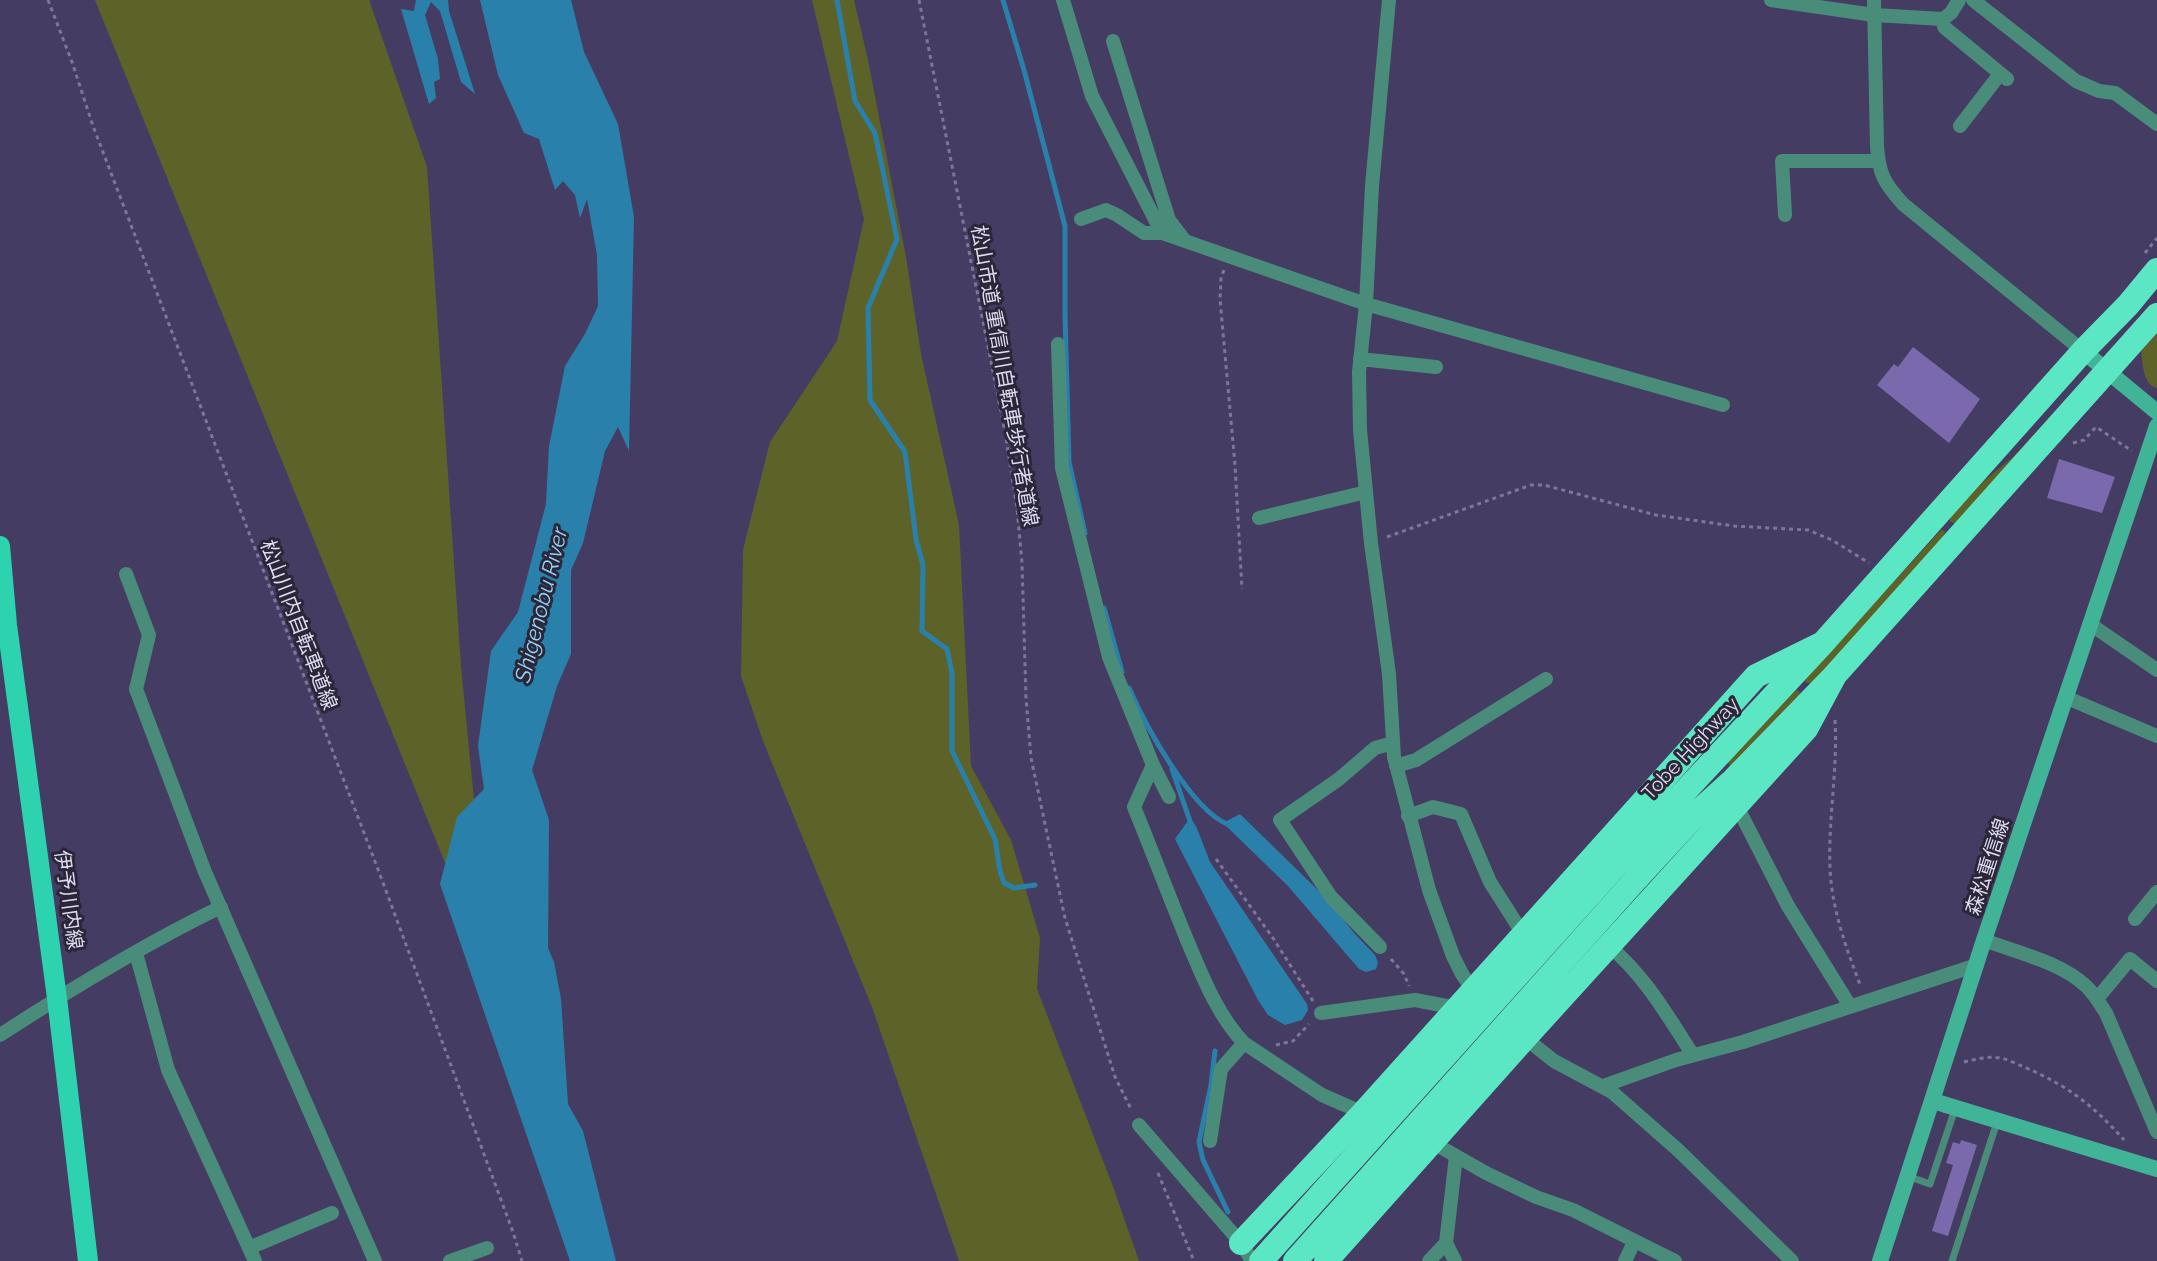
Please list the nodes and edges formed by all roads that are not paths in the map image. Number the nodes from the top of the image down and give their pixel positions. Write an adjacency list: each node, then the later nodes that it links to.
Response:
1 (1063, 0): 14 (street)
2 (1389, 0): 17 (street)
3 (1771, 0): 6 (street)
4 (1959, 0): 7 (street)
5 (1973, 0): 9 (street)
6 (1874, 8): 7 (street); 11 (street)
7 (1943, 19): 10 (street)
8 (1113, 41): 15 (street)
9 (2157, 124)
10 (1960, 126)
11 (1878, 161): 12 (street); 20 (street)
12 (1785, 215)
13 (1081, 219): 14 (street)
14 (1162, 233): 15 (street)
15 (1185, 241): 17 (street)
16 (2147, 266): 20 (highway, Tobe Highway)
17 (1366, 304): 21 (street); 24 (street)
18 (2157, 315): 23 (highway)
19 (1058, 344): 40 (street)
20 (2083, 351): 23 (main road); 33 (highway, Tobe Highway)
21 (1360, 359): 22 (street); 27 (street)
22 (1436, 367)
23 (2108, 372): 25 (main road); 35 (highway)
24 (1723, 405)
25 (2157, 412)
26 (2157, 426): 32 (main road, 森松重信線)
27 (1366, 492): 28 (street); 39 (street)
28 (1259, 518)
29 (0, 546): 31 (main road, 伊予川内線)
30 (126, 574): 46 (street)
31 (3, 616): 56 (main road, 伊予川内線)
32 (2090, 624): 34 (street); 37 (main road, 森松重信線)
33 (1823, 643): 48 (highway); 85 (highway, Tobe Highway, bridge)
34 (2157, 670)
35 (1835, 675): 43 (highway); 86 (highway, bridge)
36 (1546, 679): 41 (street)
37 (2065, 697): 38 (street); 49 (main road, 森松重信線)
38 (2157, 736)
39 (1393, 743): 41 (street); 51 (street)
40 (1153, 765): 42 (street); 62 (street)
41 (1396, 766): 44 (street)
42 (1169, 797)
43 (1734, 809): 50 (highway); 58 (street)
44 (1408, 816): 48 (street); 57 (street)
45 (2157, 892): 47 (street)
46 (221, 907): 52 (street); 83 (street)
47 (2135, 919)
48 (1523, 934): 57 (highway)
49 (1984, 940): 53 (main road, 森松重信線); 55 (street)
50 (1609, 946): 61 (highway); 63 (street)
51 (1380, 947)
52 (136, 953): 56 (street); 81 (street)
53 (1977, 965): 58 (street); 65 (main road, 森松重信線)
54 (2157, 981): 55 (street)
55 (2096, 996): 70 (street)
56 (57, 998): 60 (street); 82 (main road, 伊予川内線)
57 (1465, 1000): 59 (street); 61 (street); 67 (highway)
58 (1850, 1006): 63 (street)
59 (1321, 1013)
60 (0, 1035)
61 (1525, 1038): 64 (street); 72 (highway)
62 (1249, 1046): 67 (street); 71 (street)
63 (1693, 1055): 64 (street)
64 (1603, 1086): 92 (street)
65 (1933, 1101): 66 (main road); 75 (main road, 森松重信線)
66 (1956, 1107): 68 (main road); 75 (lane)
67 (1363, 1113): 72 (street); 80 (highway)
68 (1997, 1120): 74 (main road); 94 (lane)
69 (1139, 1125): 80 (street)
70 (2157, 1132)
71 (1210, 1141)
72 (1433, 1142): 73 (street); 87 (highway)
73 (1456, 1156): 77 (street); 78 (street)
74 (2157, 1169)
75 (1907, 1176): 93 (main road, 森松重信線)
76 (332, 1213): 81 (street)
77 (1634, 1242): 90 (street); 91 (street)
78 (1446, 1243): 88 (street); 89 (street)
79 (487, 1248): 84 (street)
80 (1247, 1252)
81 (252, 1254)
82 (88, 1261)
83 (375, 1261)
84 (450, 1261)
85 (1261, 1261)
86 (1295, 1261)
87 (1326, 1261)
88 (1429, 1261)
89 (1455, 1261)
90 (1625, 1261)
91 (1675, 1261)
92 (1792, 1261)
93 (1880, 1261)
94 (1952, 1261)

